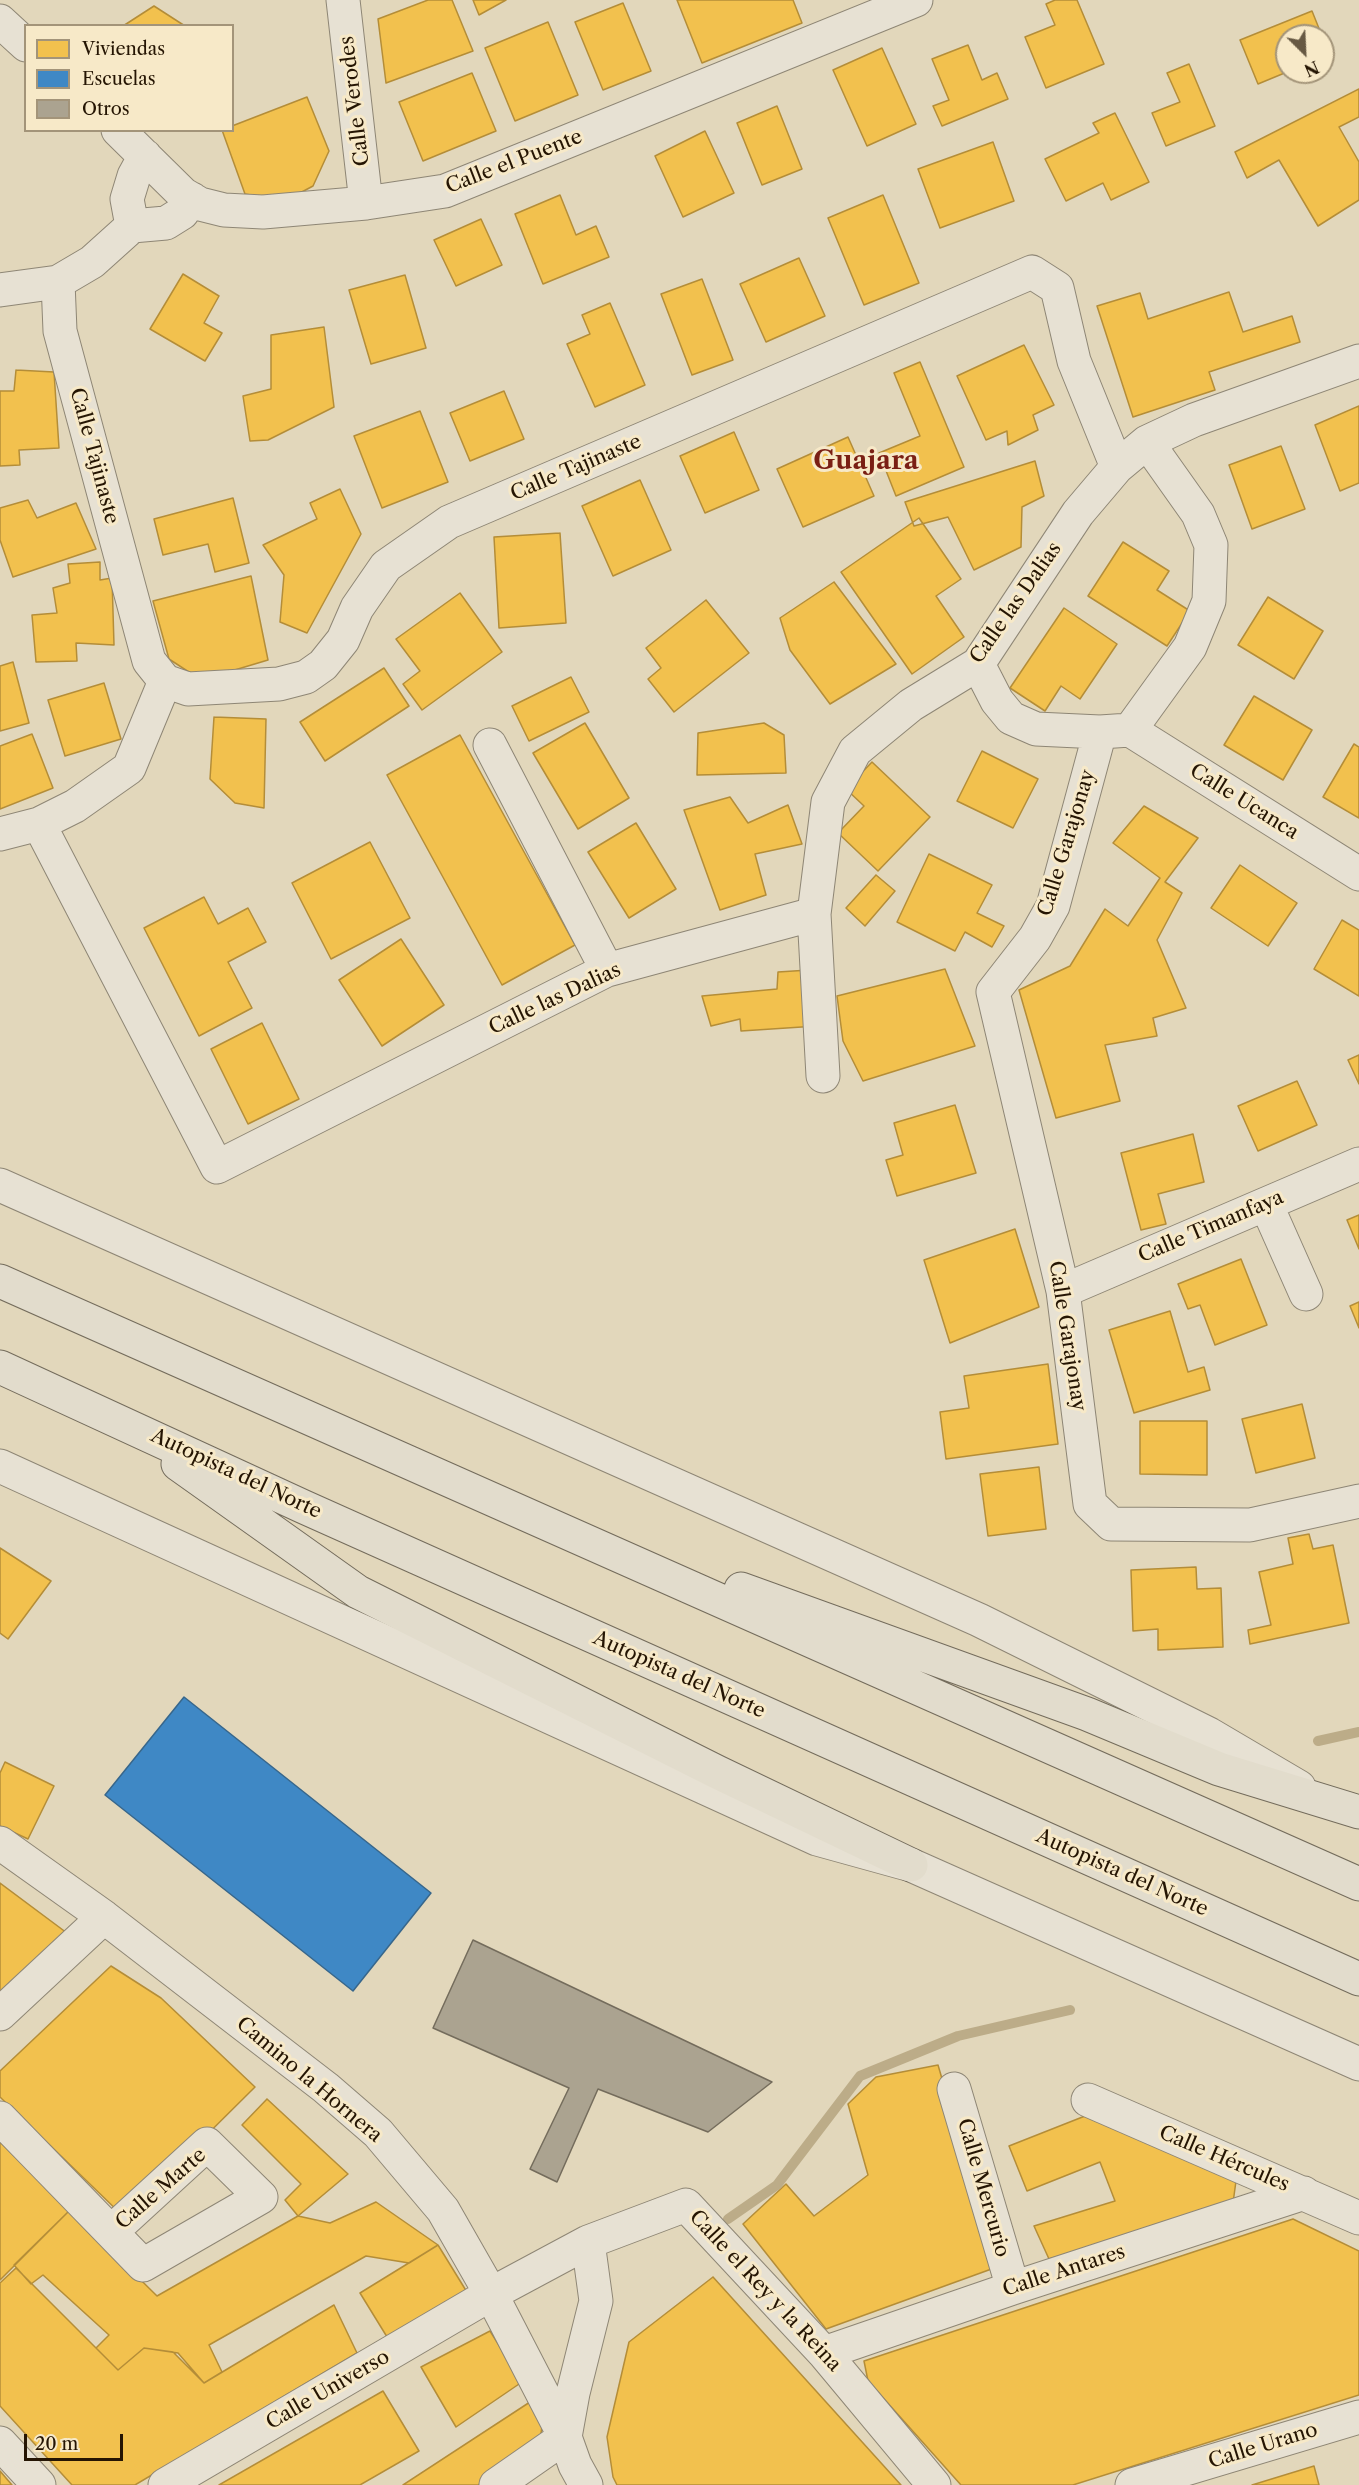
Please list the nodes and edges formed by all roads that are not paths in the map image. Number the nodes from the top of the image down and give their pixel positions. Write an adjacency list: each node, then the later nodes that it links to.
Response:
1 (343, 0): 8 (street, Calle Verodes)
2 (916, 0): 8 (street, Calle el Puente)
3 (0, 21): 4 (street)
4 (24, 43)
5 (120, 132): 6 (street, Calle el Puente)
6 (145, 156): 7 (street, Calle el Puente); 9 (street)
7 (192, 200): 8 (street, Calle el Puente); 9 (street)
8 (366, 203)
9 (132, 226): 10 (street)
10 (58, 282): 11 (street); 16 (street, Calle Tajinaste)
11 (0, 290)
12 (1359, 361): 13 (street, Calle las Dalias)
13 (1148, 442): 14 (street, Calle las Dalias); 17 (street, Calle Garajonay)
14 (1117, 467): 15 (street, Calle las Dalias); 16 (street, Calle Tajinaste)
15 (978, 664): 17 (street, Calle Ucanca); 22 (street, Calle las Dalias)
16 (165, 681): 19 (street)
17 (1115, 731): 21 (street, Calle Ucanca); 29 (street, Calle Garajonay)
18 (490, 745): 23 (street)
19 (39, 824): 20 (street); 23 (street, Calle las Dalias)
20 (0, 834)
21 (1359, 874)
22 (814, 914): 23 (street, Calle las Dalias); 24 (street)
23 (607, 970)
24 (823, 1076)
25 (1359, 1164): 27 (street, Calle Timanfaya)
26 (0, 1185): 36 (street)
27 (1266, 1204): 29 (street, Calle Timanfaya); 30 (street)
28 (0, 1281): 34 (highway)
29 (1063, 1291): 35 (street, Calle Garajonay)
30 (1306, 1294)
31 (0, 1366): 32 (highway, Autopista del Norte)
32 (108, 1414): 39 (highway); 42 (highway, Autopista del Norte)
33 (0, 1466): 39 (street)
34 (474, 1493): 36 (highway); 40 (highway)
35 (1359, 1501)
36 (1322, 1800): 37 (highway)
37 (1359, 1812)
38 (0, 1843): 41 (street, Camino la Hornera)
39 (911, 1865): 44 (street)
40 (1359, 1884)
41 (104, 1917): 43 (street); 53 (street, Camino la Hornera)
42 (1359, 1979)
43 (0, 2014)
44 (1359, 2064)
45 (954, 2089): 52 (street, Calle Mercurio)
46 (1088, 2100): 48 (street, Calle Hércules)
47 (0, 2118): 50 (street, Calle Marte)
48 (1304, 2193): 49 (street, Calle Hércules); 52 (street, Calle Antares)
49 (1359, 2218)
50 (111, 2232)
51 (588, 2242): 53 (street, Calle el Rey y la Reina); 54 (street, Calle el Rey y la Reina); 56 (street)
52 (1013, 2288): 54 (street, Calle Antares)
53 (491, 2294): 56 (street, Camino la Hornera); 60 (street, Calle Universo)
54 (824, 2353): 63 (street, Calle el Rey y la Reina)
55 (1359, 2417): 58 (street, Calle Urano)
56 (565, 2437): 61 (street); 62 (street, Camino la Hornera)
57 (0, 2444): 59 (street)
58 (1180, 2479): 64 (street, Calle Urano)
59 (39, 2485)
60 (165, 2485)
61 (496, 2485)
62 (586, 2485)
63 (934, 2485)
64 (1132, 2485)

